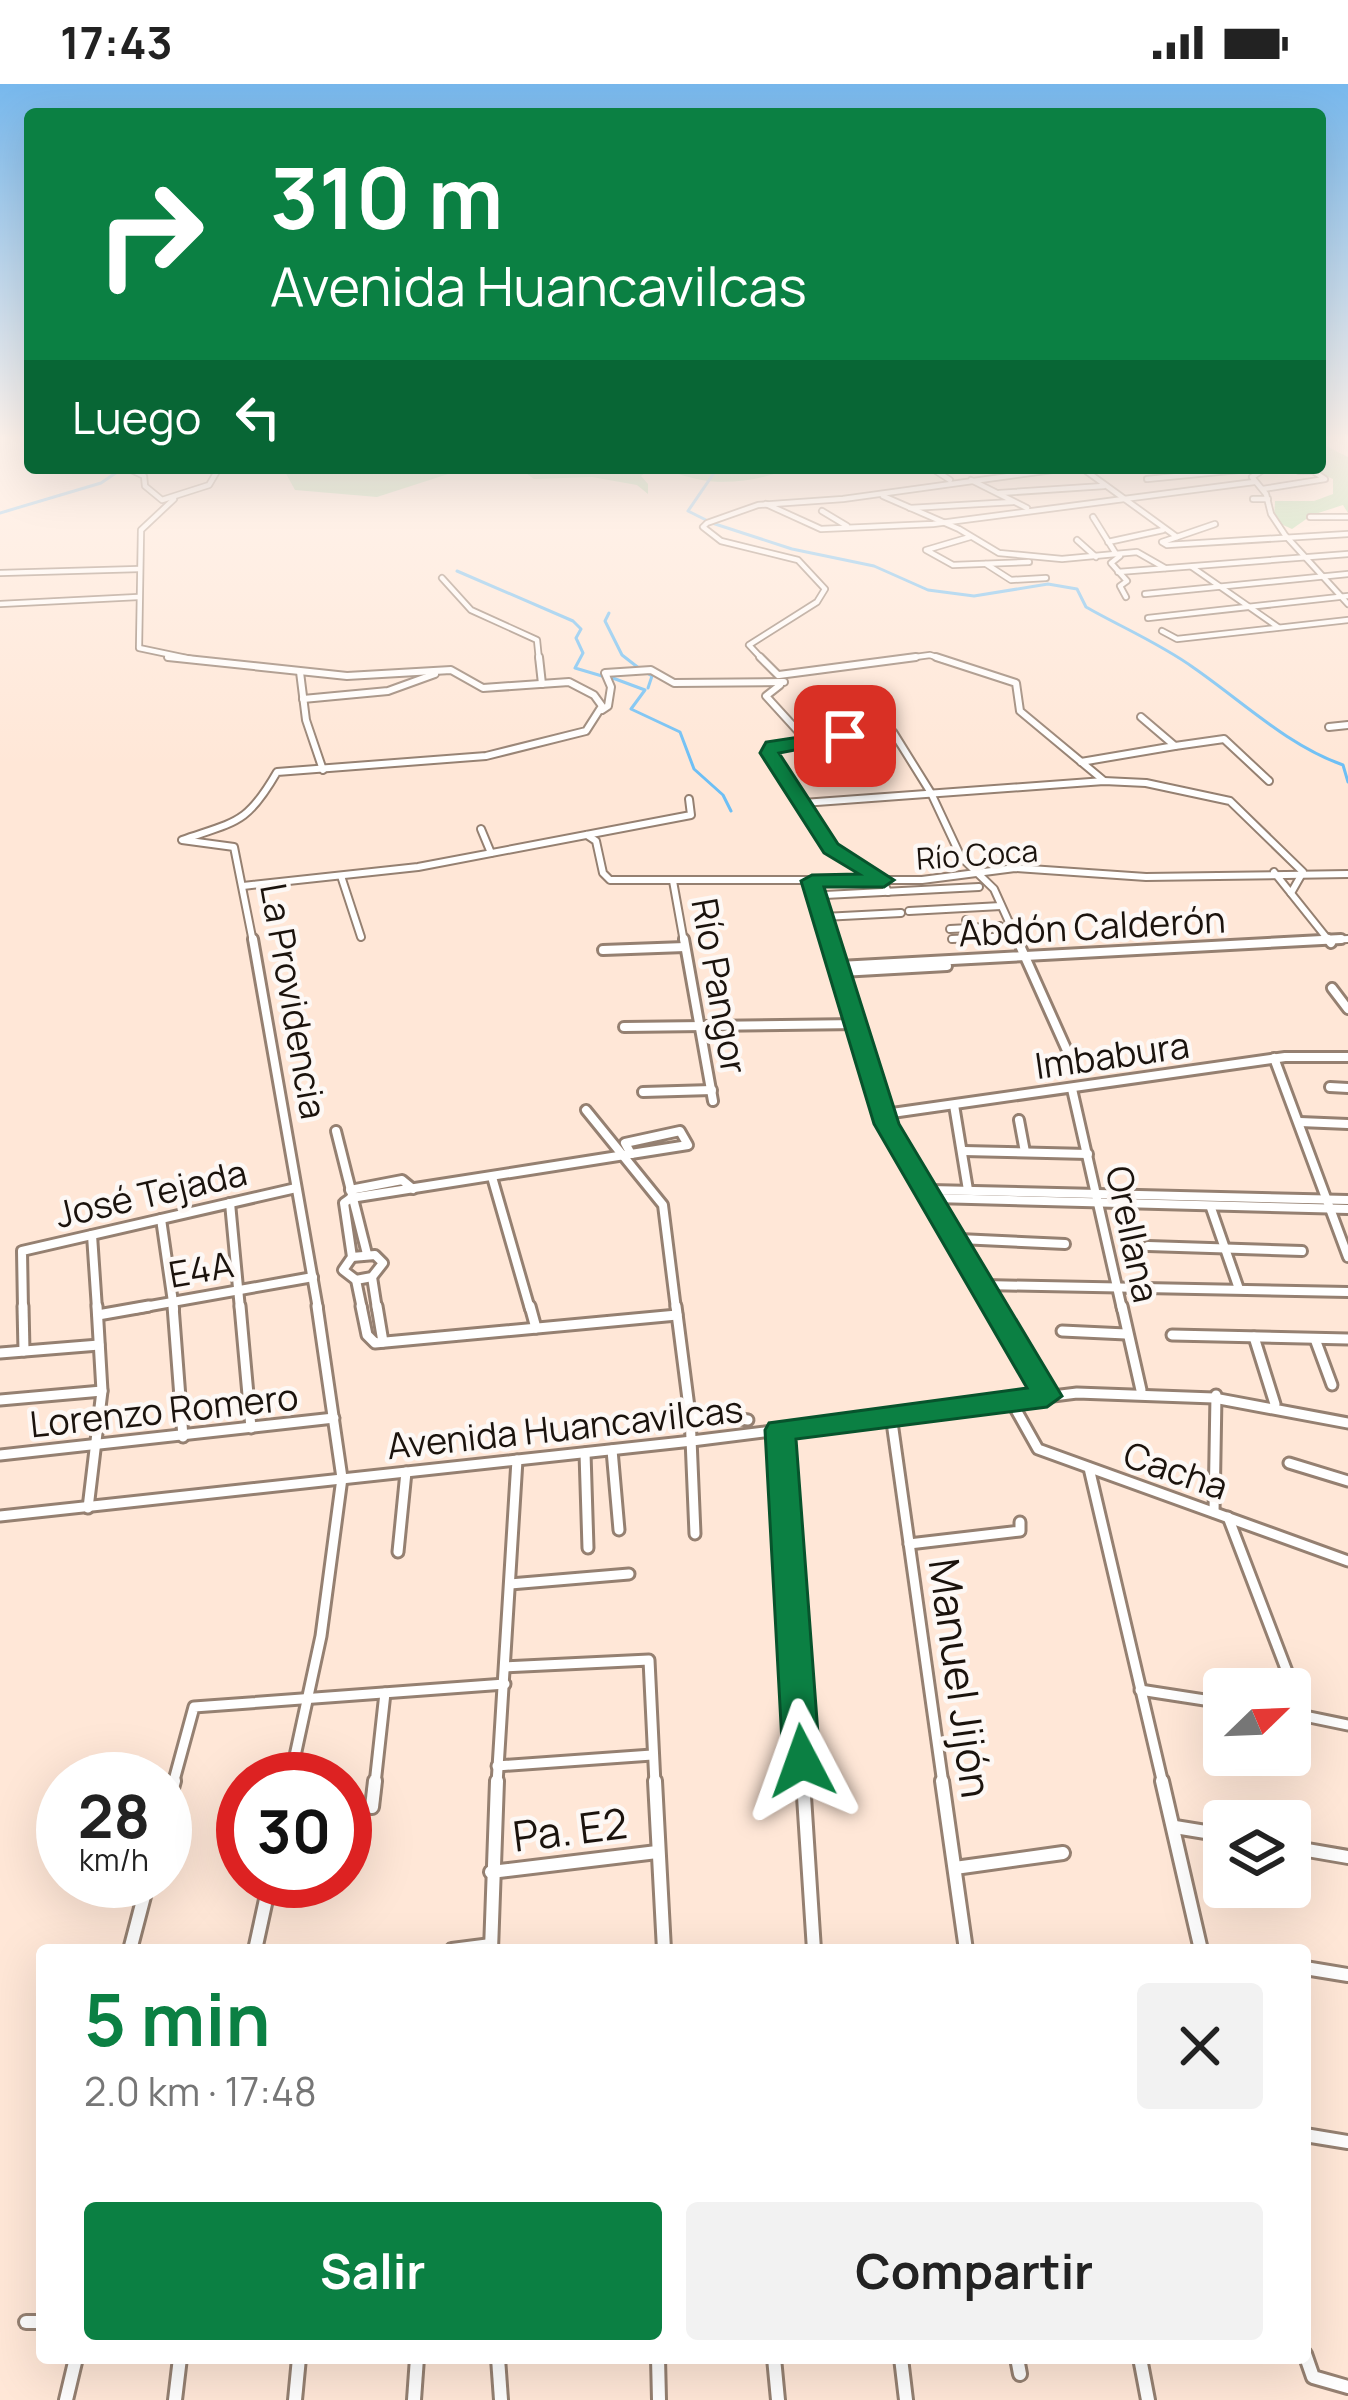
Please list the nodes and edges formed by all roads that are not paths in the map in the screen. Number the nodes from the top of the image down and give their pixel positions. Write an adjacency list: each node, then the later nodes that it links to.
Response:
1 (140, 549): 16 (street)
2 (751, 549): 36 (street)
3 (929, 549): 13 (street)
4 (992, 549): 12 (street)
5 (1088, 549): 11 (street)
6 (1114, 549): 8 (street)
7 (1297, 549): 9 (street)
8 (1118, 554): 11 (street); 15 (street); 18 (street)
9 (1301, 554): 10 (street); 14 (street); 19 (street)
10 (1348, 554)
11 (1096, 556): 12 (street)
12 (1040, 557): 13 (street)
13 (986, 564): 22 (street)
14 (1191, 566): 15 (street); 23 (street)
15 (1165, 568): 18 (street)
16 (139, 569): 17 (street); 25 (street)
17 (0, 573)
18 (1120, 574): 26 (street)
19 (1323, 574): 20 (street); 23 (street); 27 (street)
20 (1348, 574)
21 (442, 578): 37 (street)
22 (1046, 578)
23 (1218, 586): 24 (street); 29 (street)
24 (1145, 594)
25 (138, 597): 28 (street); 35 (street)
26 (1126, 597)
27 (1346, 599): 29 (street)
28 (0, 604)
29 (1249, 606): 30 (street); 32 (street)
30 (1148, 618)
31 (1348, 620): 32 (street)
32 (1279, 628): 33 (street)
33 (1162, 631)
34 (447, 670): 35 (street); 37 (street); 38 (street)
35 (301, 675): 38 (street)
36 (781, 679): 39 (street); 43 (street); 45 (street)
37 (542, 684): 39 (street)
38 (303, 699): 46 (street)
39 (601, 711): 46 (street, La Providencia)
40 (1141, 717): 44 (street)
41 (1348, 725): 42 (street)
42 (1329, 727)
43 (807, 741): 49 (street); 51 (street)
44 (1175, 746): 45 (street); 48 (street)
45 (1080, 763): 47 (street)
46 (323, 770): 63 (street, La Providencia)
47 (1104, 781): 49 (street); 56 (street)
48 (1269, 781)
49 (931, 793): 51 (street); 57 (street)
50 (689, 799): 53 (street)
51 (803, 803): 60 (street)
52 (481, 829): 54 (street)
53 (586, 835): 54 (street); 61 (street, Río Coca)
54 (491, 853): 59 (street)
55 (1274, 872): 56 (street, Río Coca); 57 (street, Río Coca); 66 (street)
56 (1303, 872): 58 (street, Río Coca); 66 (street)
57 (976, 873): 60 (street, Río Coca); 68 (street)
58 (1348, 874)
59 (341, 875): 63 (street); 74 (street)
60 (884, 880): 62 (street, Río Coca); 65 (street)
61 (673, 881): 62 (street, Río Coca); 79 (street, Río Pangor)
62 (812, 881): 69 (street)
63 (243, 886): 110 (street, La Providencia)
64 (979, 887): 65 (street)
65 (888, 892): 67 (street)
66 (1291, 893): 78 (street)
67 (825, 895)
68 (1001, 906): 69 (street); 73 (street)
69 (823, 917): 82 (street)
70 (968, 924): 71 (street); 72 (street); 75 (street)
71 (1000, 926)
72 (950, 929)
73 (1016, 937): 75 (street); 81 (street)
74 (361, 938)
75 (973, 938): 76 (street)
76 (952, 939)
77 (1348, 941): 78 (street, Abdón Calderón)
78 (1331, 942): 81 (street, Abdón Calderón)
79 (685, 947): 80 (street); 86 (street, Río Pangor)
80 (603, 950)
81 (1025, 958): 82 (street, Abdón Calderón); 90 (street)
82 (840, 969): 85 (street)
83 (1332, 988): 84 (street)
84 (1348, 1009)
85 (859, 1024): 86 (street); 99 (street)
86 (699, 1026): 87 (street); 94 (street, Río Pangor)
87 (625, 1027)
88 (1348, 1057): 89 (street, Imbabura)
89 (1274, 1058): 93 (street, Imbabura); 101 (street)
90 (1074, 1066)
91 (1330, 1087): 92 (street)
92 (1348, 1088)
93 (1072, 1089): 97 (street, Imbabura); 106 (street, Orellana)
94 (712, 1090): 95 (street); 96 (street, Río Pangor)
95 (643, 1092)
96 (713, 1101)
97 (955, 1105): 99 (street, Imbabura); 104 (street)
98 (586, 1110): 108 (street)
99 (885, 1114): 113 (street)
100 (1019, 1120): 105 (street)
101 (1300, 1122): 102 (street); 116 (street)
102 (1348, 1124)
103 (337, 1131): 112 (street)
104 (964, 1151): 105 (street); 111 (street)
105 (1025, 1153): 106 (street)
106 (1088, 1154): 114 (street, Orellana)
107 (632, 1155): 107 (street); 108 (street)
108 (620, 1157): 109 (street); 139 (street)
109 (492, 1177): 112 (street); 140 (street)
110 (296, 1188): 115 (street, José Tejada); 129 (street, La Providencia)
111 (968, 1190): 113 (street); 114 (street)
112 (351, 1194): 126 (street); 127 (street)
113 (931, 1194): 114 (street); 121 (street)
114 (1098, 1198): 116 (street); 118 (street); 133 (street, Orellana)
115 (230, 1203): 119 (street, José Tejada); 135 (street)
116 (1328, 1204): 117 (street); 118 (street); 128 (street)
117 (1348, 1204)
118 (1211, 1208): 124 (street)
119 (161, 1219): 120 (street, José Tejada); 137 (street)
120 (92, 1235): 138 (street); 149 (street, José Tejada)
121 (958, 1239): 122 (street); 132 (street)
122 (1065, 1244)
123 (1148, 1246): 124 (street)
124 (1225, 1247): 125 (street); 134 (street)
125 (1302, 1251)
126 (368, 1254): 127 (street); 130 (street)
127 (352, 1257): 131 (street)
128 (1348, 1257)
129 (313, 1277): 135 (street, E4A); 160 (street, La Providencia)
130 (372, 1277): 131 (street); 147 (street)
131 (356, 1280): 147 (street)
132 (983, 1285): 133 (street); 155 (street)
133 (1115, 1287): 134 (street); 142 (street, Orellana)
134 (1239, 1289): 136 (street)
135 (241, 1290): 137 (street, E4A); 164 (street)
136 (1348, 1292)
137 (173, 1302): 138 (street, E4A); 166 (street)
138 (98, 1315): 148 (street)
139 (677, 1315): 140 (street); 161 (street)
140 (536, 1328): 147 (street)
141 (1062, 1331): 142 (street)
142 (1126, 1334): 152 (street, Orellana)
143 (1172, 1335): 144 (street)
144 (1254, 1337): 145 (street); 158 (street)
145 (1316, 1339): 146 (street); 151 (street)
146 (1348, 1339)
147 (383, 1342)
148 (99, 1345): 149 (street); 153 (street)
149 (24, 1351): 150 (street)
150 (0, 1353)
151 (1332, 1385)
152 (1141, 1390): 154 (street, Avenida Huancavilcas); 155 (street, Avenida Huancavilcas)
153 (102, 1391): 156 (street); 168 (street)
154 (1216, 1395): 158 (street, Avenida Huancavilcas); 179 (street)
155 (1047, 1396): 157 (street, Avenida Huancavilcas)
156 (0, 1400)
157 (1012, 1400): 159 (street, Avenida Huancavilcas); 174 (street, Cacha)
158 (1275, 1404): 163 (street, Avenida Huancavilcas)
159 (891, 1415): 165 (street, Avenida Huancavilcas); 185 (street, Manuel Jijón)
160 (334, 1418): 164 (street, Lorenzo Romero); 176 (street, La Providencia)
161 (690, 1419): 162 (street); 167 (street)
162 (748, 1420)
163 (1348, 1423)
164 (251, 1428): 166 (street, Lorenzo Romero)
165 (780, 1430): 167 (street, Avenida Huancavilcas); 219 (street)
166 (183, 1437): 168 (street, Lorenzo Romero)
167 (692, 1442): 169 (street, Avenida Huancavilcas); 184 (street)
168 (98, 1448): 171 (street, Lorenzo Romero); 178 (street)
169 (612, 1450): 170 (street, Avenida Huancavilcas); 183 (street)
170 (585, 1453): 172 (street, Avenida Huancavilcas); 186 (street)
171 (0, 1455)
172 (517, 1460): 175 (street, Avenida Huancavilcas); 190 (street)
173 (1289, 1463): 177 (street)
174 (1089, 1468): 179 (street, Cacha); 194 (street)
175 (406, 1472): 176 (street, Avenida Huancavilcas); 187 (street)
176 (342, 1478): 178 (street, Avenida Huancavilcas); 196 (street, La Providencia)
177 (1348, 1481)
178 (88, 1509): 180 (street, Avenida Huancavilcas)
179 (1214, 1511): 181 (street, Cacha)
180 (0, 1516)
181 (1228, 1517): 188 (street, Cacha); 192 (street)
182 (1021, 1522): 185 (street)
183 (619, 1531)
184 (695, 1534)
185 (909, 1544): 211 (street, Manuel Jijón)
186 (588, 1548)
187 (398, 1552)
188 (1348, 1561)
189 (629, 1574): 190 (street)
190 (510, 1584): 191 (street)
191 (505, 1666): 193 (street); 202 (street)
192 (1286, 1668)
193 (505, 1684): 195 (street); 203 (street)
194 (1140, 1690): 197 (street); 205 (street)
195 (385, 1693): 196 (street); 204 (street)
196 (307, 1700): 200 (street); 201 (street, La Providencia)
197 (1203, 1700)
198 (1311, 1717): 199 (street)
199 (1348, 1725)
200 (181, 1752)
201 (296, 1752)
202 (652, 1755): 203 (street); 208 (street)
203 (497, 1766): 212 (street)
204 (372, 1808)
205 (1175, 1827): 206 (street); 221 (street)
206 (1203, 1832)
207 (1311, 1850): 210 (street)
208 (657, 1852): 212 (street, Pa. E2); 218 (street)
209 (1063, 1853): 211 (street)
210 (1348, 1857)
211 (955, 1868): 220 (street, Manuel Jijón)
212 (491, 1872): 217 (street)
213 (141, 1908): 215 (street)
214 (264, 1908): 216 (street)
215 (132, 1944)
216 (256, 1944)
217 (491, 1944)
218 (664, 1944)
219 (814, 1944)
220 (965, 1944)
221 (1200, 1944)
222 (1311, 1969): 223 (street)
223 (1348, 1975)
224 (1311, 2136): 225 (street)
225 (1348, 2142)
226 (26, 2322): 227 (street)
227 (36, 2322)
228 (75, 2364): 241 (street)
229 (179, 2364): 242 (street)
230 (298, 2364): 243 (street)
231 (417, 2364): 244 (street)
232 (498, 2364): 245 (street)
233 (658, 2364): 246 (street)
234 (775, 2364): 247 (street)
235 (902, 2364): 248 (street)
236 (1018, 2364): 239 (street)
237 (1141, 2364): 249 (street)
238 (1310, 2364): 240 (street)
239 (1020, 2374)
240 (1348, 2387)
241 (66, 2400)
242 (175, 2400)
243 (295, 2400)
244 (414, 2400)
245 (501, 2400)
246 (659, 2400)
247 (778, 2400)
248 (906, 2400)
249 (1148, 2400)

